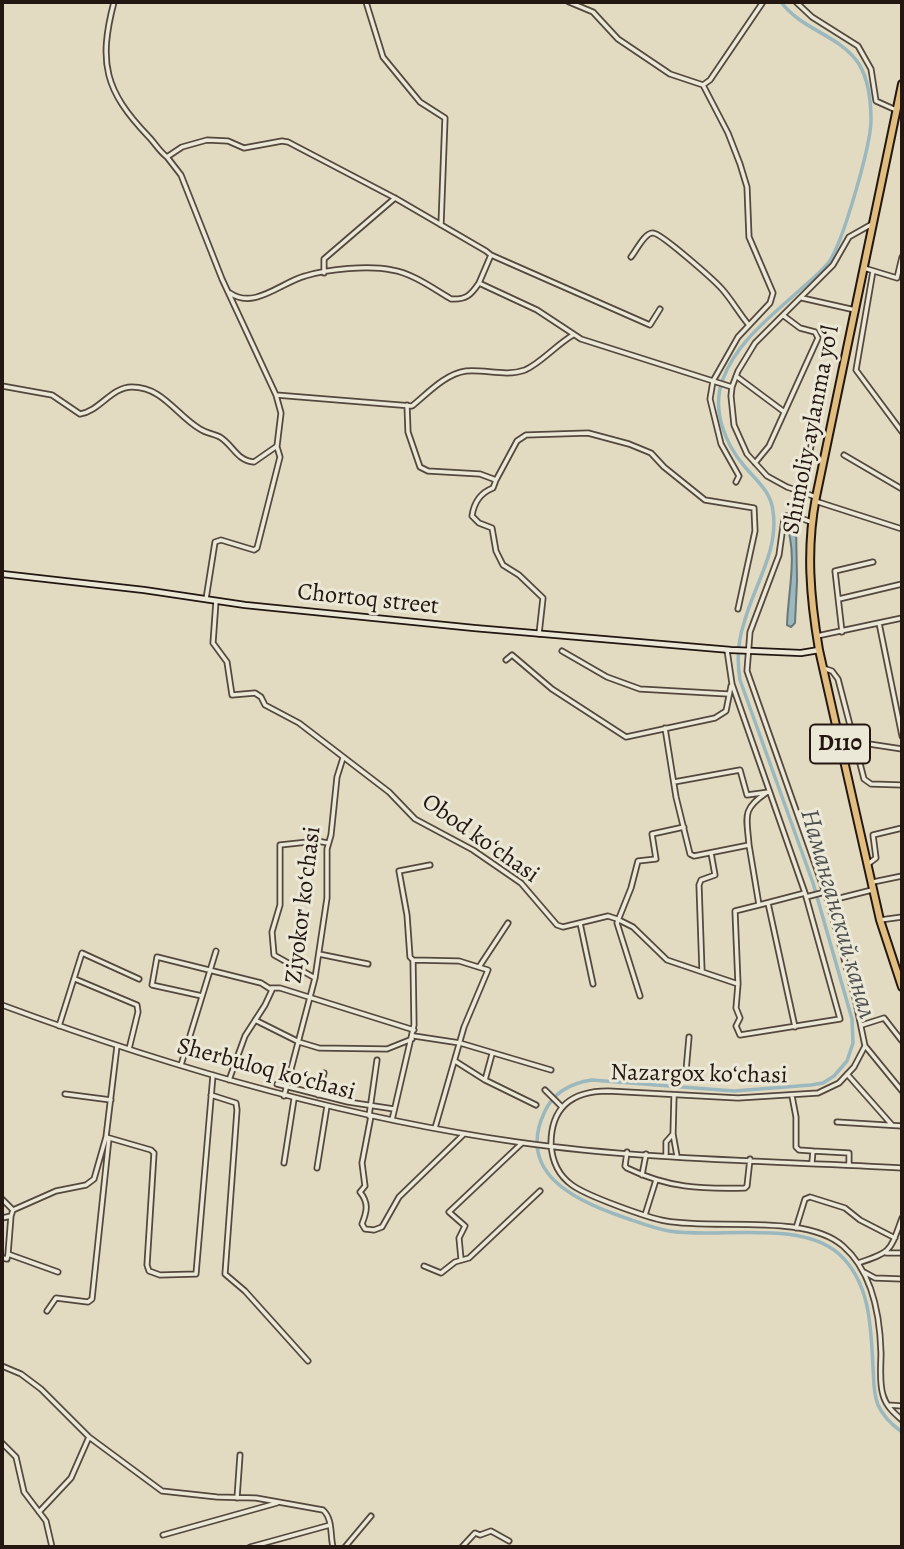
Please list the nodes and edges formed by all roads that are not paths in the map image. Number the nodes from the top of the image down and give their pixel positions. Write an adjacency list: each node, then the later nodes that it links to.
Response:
1 (114, 2): 9 (street)
2 (366, 2): 12 (street)
3 (569, 2): 7 (street)
4 (763, 2): 7 (street)
5 (796, 2): 8 (street)
6 (902, 84): 8 (main road, Shimoliy aylanma yoʻl / D110)
7 (703, 85): 26 (street)
8 (898, 110): 11 (main road, Shimoliy aylanma yoʻl / D110)
9 (167, 157): 10 (street); 21 (street)
10 (395, 198): 12 (street); 18 (street)
11 (874, 223): 16 (main road, Shimoliy aylanma yoʻl / D110); 22 (street)
12 (441, 225): 13 (street)
13 (491, 255): 20 (street); 23 (street)
14 (631, 257): 26 (street)
15 (902, 257): 19 (street)
16 (864, 268): 17 (street); 24 (main road, Shimoliy aylanma yoʻl / D110)
17 (873, 271): 19 (street); 36 (street)
18 (324, 273): 20 (street); 21 (street)
19 (900, 278)
20 (479, 283): 27 (street)
21 (227, 291): 32 (street)
22 (803, 298): 24 (street); 25 (street)
23 (660, 309)
24 (855, 310): 44 (main road, Shimoliy aylanma yoʻl / D110)
25 (784, 316): 28 (street); 35 (street)
26 (748, 324): 29 (street)
27 (574, 335): 29 (street); 33 (street)
28 (736, 376): 31 (street); 35 (street)
29 (714, 381): 31 (street); 41 (street)
30 (2, 386): 37 (street)
31 (731, 386): 39 (street)
32 (276, 395): 33 (street); 37 (street)
33 (407, 405): 40 (street)
34 (819, 409): 43 (street)
35 (783, 411): 39 (street)
36 (902, 432)
37 (277, 446): 50 (street)
38 (844, 455): 42 (street)
39 (755, 463): 43 (street)
40 (496, 480): 53 (street); 57 (street)
41 (736, 482)
42 (902, 489)
43 (801, 492): 44 (street)
44 (816, 499): 45 (main road, Shimoliy aylanma yoʻl / D110); 46 (street)
45 (811, 522): 58 (main road, Shimoliy aylanma yoʻl / D110); 62 (street)
46 (902, 529)
47 (873, 562): 51 (street)
48 (2, 574): 50 (main road, Chortoq street)
49 (902, 584): 51 (street)
50 (206, 599): 52 (main road, Chortoq street)
51 (839, 599): 56 (street)
52 (216, 601): 57 (main road, Chortoq street); 71 (street)
53 (738, 609)
54 (902, 618): 55 (street)
55 (879, 623): 56 (street); 68 (street)
56 (842, 632): 58 (street)
57 (539, 634): 60 (main road, Chortoq street)
58 (817, 636): 59 (main road, Shimoliy aylanma yoʻl / D110)
59 (819, 649): 62 (main road, Chortoq street); 64 (main road, Shimoliy aylanma yoʻl / D110)
60 (729, 650): 62 (main road, Chortoq street); 65 (street)
61 (562, 651): 66 (street)
62 (749, 651): 84 (street)
63 (506, 660): 67 (street)
64 (823, 668): 69 (street); 81 (main road, Shimoliy aylanma yoʻl / D110)
65 (732, 684): 66 (street); 74 (street)
66 (728, 694): 67 (street)
67 (665, 728): 72 (street)
68 (902, 736)
69 (856, 742): 70 (street); 73 (street)
70 (902, 749)
71 (343, 758): 77 (street, Ziyokor koʻchasi); 93 (street, Obod koʻchasi)
72 (674, 782): 74 (street); 75 (street)
73 (902, 785)
74 (769, 791): 78 (street); 85 (street)
75 (684, 827): 79 (street); 90 (street)
76 (902, 828): 81 (street)
77 (328, 843): 95 (street, Ziyokor koʻchasi); 101 (street)
78 (749, 845): 79 (street); 88 (street)
79 (712, 853): 100 (street)
80 (430, 865): 96 (street)
81 (866, 865): 83 (main road, Shimoliy aylanma yoʻl / D110)
82 (902, 876): 83 (street)
83 (872, 886): 86 (street); 91 (main road, Shimoliy aylanma yoʻl / D110)
84 (825, 892): 85 (street); 86 (street)
85 (805, 895): 87 (street); 115 (street)
86 (828, 901): 113 (street)
87 (768, 903): 88 (street); 115 (street)
88 (759, 905): 105 (street)
89 (902, 917): 91 (street)
90 (617, 919): 93 (street, Obod koʻchasi); 100 (street); 109 (street)
91 (880, 920): 106 (main road, Shimoliy aylanma yoʻl / D110)
92 (508, 923): 98 (street)
93 (580, 923): 104 (street)
94 (215, 951): 99 (street)
95 (319, 954): 97 (street); 101 (street, Ziyokor koʻchasi)
96 (412, 960): 98 (street); 116 (street)
97 (368, 964)
98 (478, 967): 121 (street)
99 (210, 970): 107 (street); 108 (street); 108 (street)
100 (702, 971): 105 (street)
101 (315, 978): 110 (street, Ziyokor koʻchasi)
102 (75, 979): 103 (street); 114 (street); 124 (street)
103 (139, 979)
104 (593, 984)
105 (738, 984): 115 (street)
106 (902, 986)
107 (271, 988): 110 (street); 112 (street)
108 (202, 996): 128 (street)
109 (640, 996)
110 (310, 999): 116 (street); 120 (street, Ziyokor koʻchasi)
111 (2, 1005): 114 (street, Sherbuloq koʻchasi)
112 (255, 1020): 120 (street); 134 (street)
113 (862, 1025): 119 (street); 123 (street)
114 (59, 1026): 122 (street, Sherbuloq koʻchasi)
115 (795, 1027)
116 (414, 1030): 117 (street)
117 (413, 1037): 120 (street); 121 (street); 152 (street)
118 (689, 1037): 130 (street)
119 (902, 1041)
120 (299, 1042): 137 (street, Ziyokor koʻchasi)
121 (460, 1043): 125 (street); 127 (street)
122 (117, 1046): 124 (street, Sherbuloq koʻchasi); 147 (street)
123 (865, 1046): 132 (street, Nazargox koʻchasi); 138 (street)
124 (129, 1049): 128 (street, Sherbuloq koʻchasi)
125 (492, 1054): 129 (street); 135 (street)
126 (377, 1060): 148 (street)
127 (455, 1061): 135 (street); 158 (street)
128 (181, 1065): 133 (street, Sherbuloq koʻchasi)
129 (551, 1070)
130 (686, 1071)
131 (324, 1073): 142 (street)
132 (848, 1074): 145 (street, Nazargox koʻchasi); 156 (street)
133 (214, 1075): 134 (street, Sherbuloq koʻchasi); 141 (street)
134 (229, 1080): 143 (street, Sherbuloq koʻchasi)
135 (485, 1080): 149 (street)
136 (276, 1084): 137 (street)
137 (287, 1086): 142 (street); 143 (street, Ziyokor koʻchasi)
138 (902, 1091)
139 (545, 1092): 151 (street)
140 (65, 1094): 147 (street)
141 (211, 1095): 161 (street); 197 (street)
142 (318, 1095): 148 (street)
143 (284, 1096): 146 (street, Sherbuloq koʻchasi)
144 (674, 1096): 145 (street, Nazargox koʻchasi); 151 (street, Nazargox koʻchasi); 160 (street)
145 (792, 1096): 164 (street)
146 (295, 1099): 150 (street, Sherbuloq koʻchasi); 171 (street)
147 (111, 1100): 161 (street)
148 (370, 1105): 152 (street); 153 (street)
149 (536, 1105)
150 (327, 1106): 153 (street, Sherbuloq koʻchasi); 173 (street)
151 (560, 1106): 163 (street)
152 (395, 1109): 154 (street)
153 (370, 1116): 154 (street, Sherbuloq koʻchasi); 159 (street)
154 (392, 1120): 158 (street, Sherbuloq koʻchasi)
155 (837, 1122): 156 (street)
156 (892, 1125): 157 (street)
157 (902, 1126)
158 (435, 1128): 159 (street, Sherbuloq koʻchasi)
159 (464, 1134): 162 (street, Sherbuloq koʻchasi)
160 (673, 1134): 167 (street); 168 (street)
161 (108, 1138): 179 (street); 196 (street)
162 (522, 1143): 163 (street, Sherbuloq koʻchasi); 190 (street)
163 (551, 1146): 165 (street, Sherbuloq koʻchasi); 180 (street)
164 (813, 1151): 170 (street); 172 (street)
165 (627, 1152): 166 (street, Sherbuloq koʻchasi); 175 (street)
166 (646, 1154): 167 (street, Sherbuloq koʻchasi); 175 (street)
167 (666, 1155): 168 (street, Sherbuloq koʻchasi)
168 (677, 1156): 169 (street, Sherbuloq koʻchasi)
169 (750, 1159): 170 (street, Sherbuloq koʻchasi); 176 (street)
170 (812, 1162): 172 (street, Sherbuloq koʻchasi)
171 (284, 1163)
172 (849, 1164): 174 (street, Sherbuloq koʻchasi)
173 (317, 1168)
174 (902, 1168)
175 (642, 1175): 176 (street)
176 (657, 1180): 180 (street)
177 (540, 1191): 190 (street)
178 (2, 1199): 179 (street)
179 (13, 1210): 181 (street)
180 (645, 1214): 184 (street)
181 (11, 1216): 182 (street); 188 (street)
182 (2, 1218)
183 (902, 1218): 185 (street)
184 (796, 1228): 185 (street); 191 (street)
185 (895, 1238): 186 (street)
186 (886, 1253): 187 (street); 191 (street)
187 (902, 1253)
188 (8, 1254): 189 (street); 194 (street)
189 (2, 1258)
190 (461, 1259): 192 (street)
191 (858, 1263): 193 (street)
192 (424, 1266)
193 (862, 1271): 195 (street); 199 (street)
194 (58, 1272)
195 (902, 1279)
196 (47, 1311)
197 (308, 1361)
198 (2, 1366): 202 (street)
199 (888, 1405): 200 (street); 201 (street)
200 (902, 1406)
201 (902, 1420)
202 (89, 1437): 205 (street); 207 (street)
203 (2, 1443): 207 (street)
204 (240, 1455): 205 (street)
205 (237, 1498): 206 (street)
206 (279, 1502): 209 (street); 210 (street)
207 (39, 1511): 212 (street)
208 (371, 1516): 215 (street)
209 (330, 1525): 213 (street); 214 (street)
210 (163, 1535)
211 (509, 1541): 216 (street)
212 (52, 1547)
213 (250, 1547)
214 (333, 1547)
215 (345, 1547)
216 (461, 1547)

